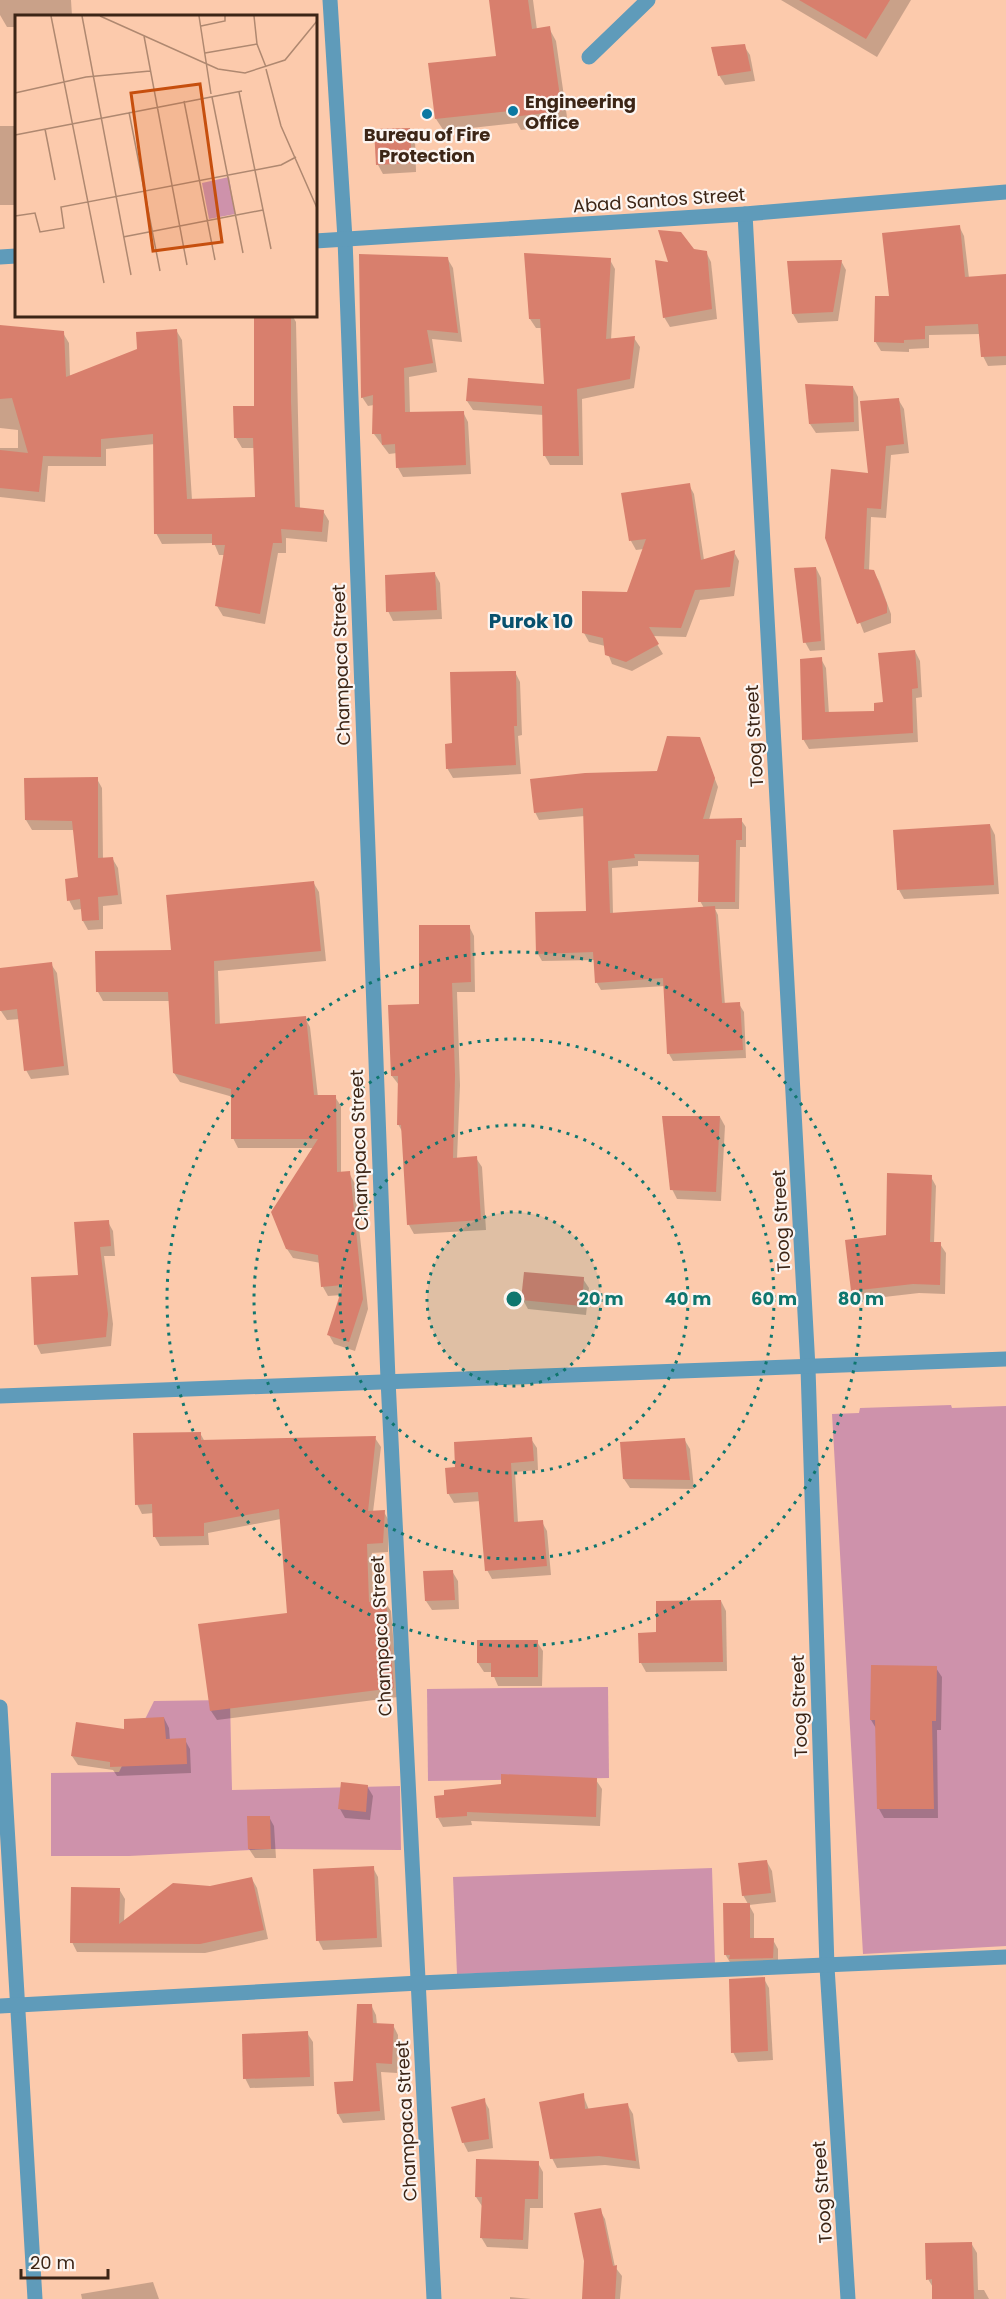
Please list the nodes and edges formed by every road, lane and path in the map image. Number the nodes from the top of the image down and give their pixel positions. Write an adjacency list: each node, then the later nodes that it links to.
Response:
1 (330, 0): 6 (street, Champaca Street)
2 (648, 0): 3 (street)
3 (589, 57)
4 (1006, 192): 5 (street, Abad Santos Street)
5 (745, 214): 6 (street, Abad Santos Street); 11 (street, Toog Street)
6 (345, 239): 7 (street, Abad Santos Street); 12 (street, Champaca Street)
7 (316, 241)
8 (15, 256): 9 (street)
9 (0, 257)
10 (1006, 1359): 11 (street)
11 (808, 1368): 12 (street); 16 (street, Toog Street)
12 (388, 1380): 13 (street); 17 (street, Champaca Street)
13 (0, 1396)
14 (0, 1707): 18 (street)
15 (1006, 1957): 16 (street)
16 (827, 1967): 17 (street); 22 (street, Toog Street)
17 (419, 1983): 18 (street); 21 (street, Champaca Street)
18 (17, 2005): 19 (street); 20 (street)
19 (0, 2006)
20 (35, 2299)
21 (434, 2299)
22 (848, 2299)

